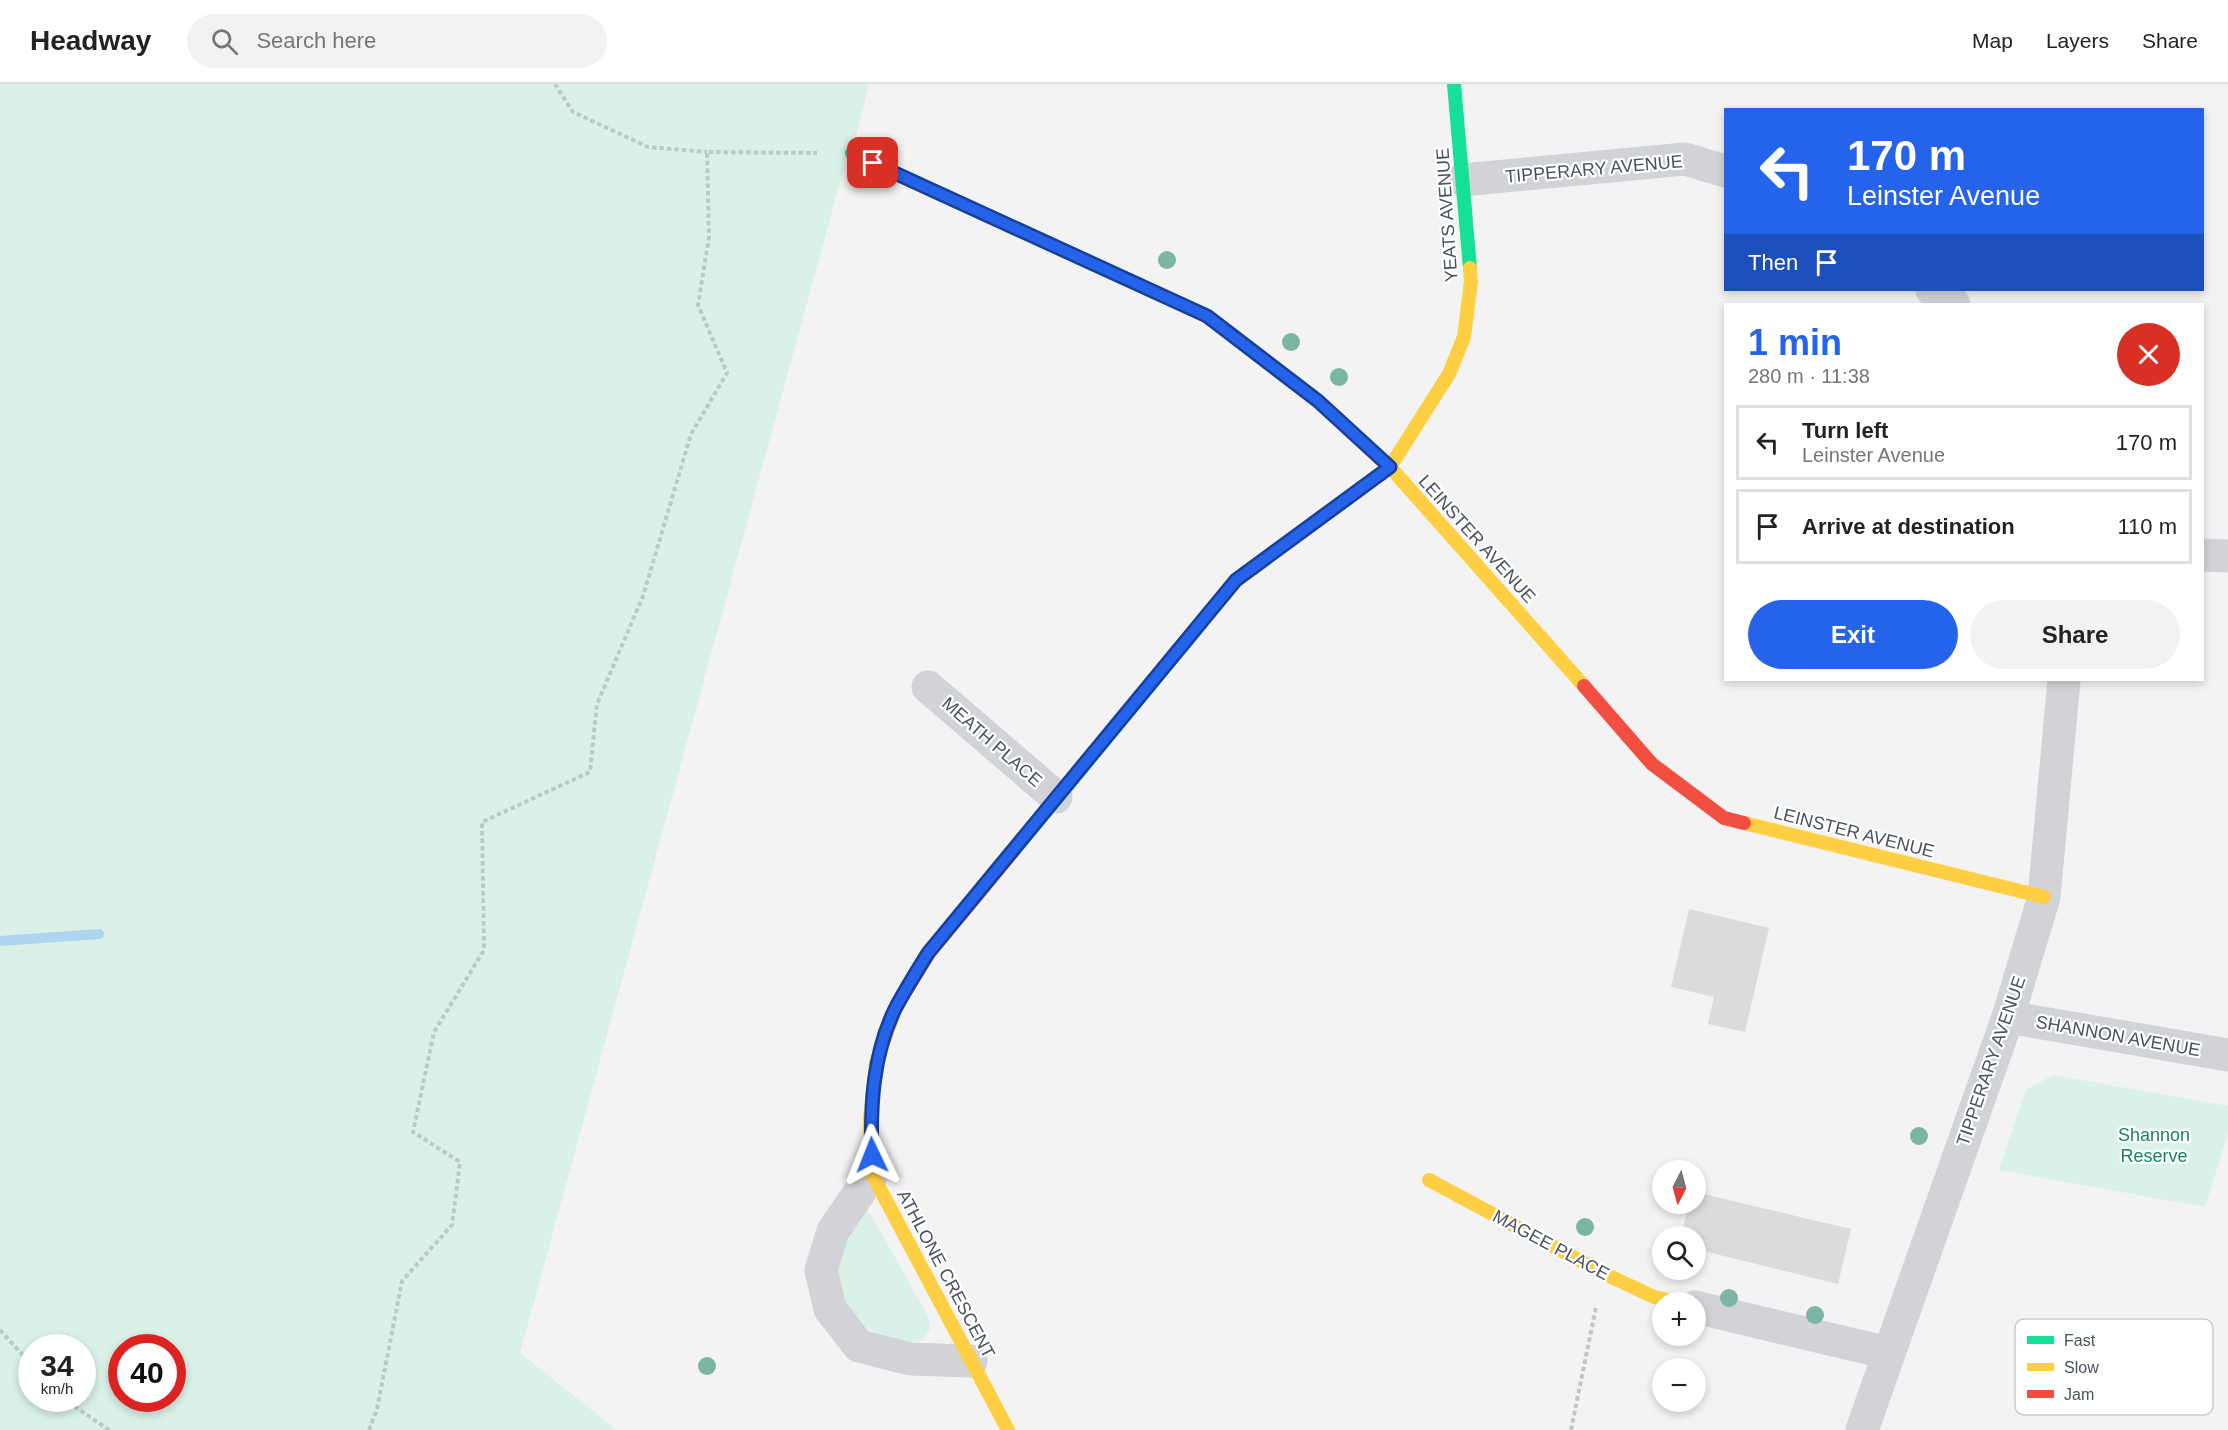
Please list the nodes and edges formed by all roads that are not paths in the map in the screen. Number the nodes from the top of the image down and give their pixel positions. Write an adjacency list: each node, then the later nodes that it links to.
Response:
1 (1454, 84): 4 (street, YEATS AVENUE)
2 (852, 153): 7 (street, LEINSTER AVENUE)
3 (1724, 171): 4 (street, TIPPERARY AVENUE)
4 (1462, 180): 7 (street, YEATS AVENUE)
5 (1934, 291): 6 (street)
6 (1952, 303)
7 (1390, 467): 12 (street, ATHLONE CRESCENT); 13 (street, LEINSTER AVENUE)
8 (2204, 555): 9 (street)
9 (2228, 556)
10 (2064, 681): 13 (street, TIPPERARY AVENUE)
11 (928, 687): 12 (street, MEATH PLACE)
12 (1056, 797): 16 (street, ATHLONE CRESCENT)
13 (2044, 897): 14 (street, TIPPERARY AVENUE)
14 (2008, 1017): 15 (street, SHANNON AVENUE); 20 (street, TIPPERARY AVENUE)
15 (2228, 1055)
16 (872, 1174): 21 (street, ATHLONE CRESCENT); 21 (street)
17 (1429, 1180): 18 (street, MAGEE PLACE)
18 (1652, 1296)
19 (1706, 1310): 20 (street)
20 (1888, 1353): 23 (street, TIPPERARY AVENUE)
21 (971, 1361): 22 (street, ATHLONE CRESCENT)
22 (1008, 1430)
23 (1862, 1430)

